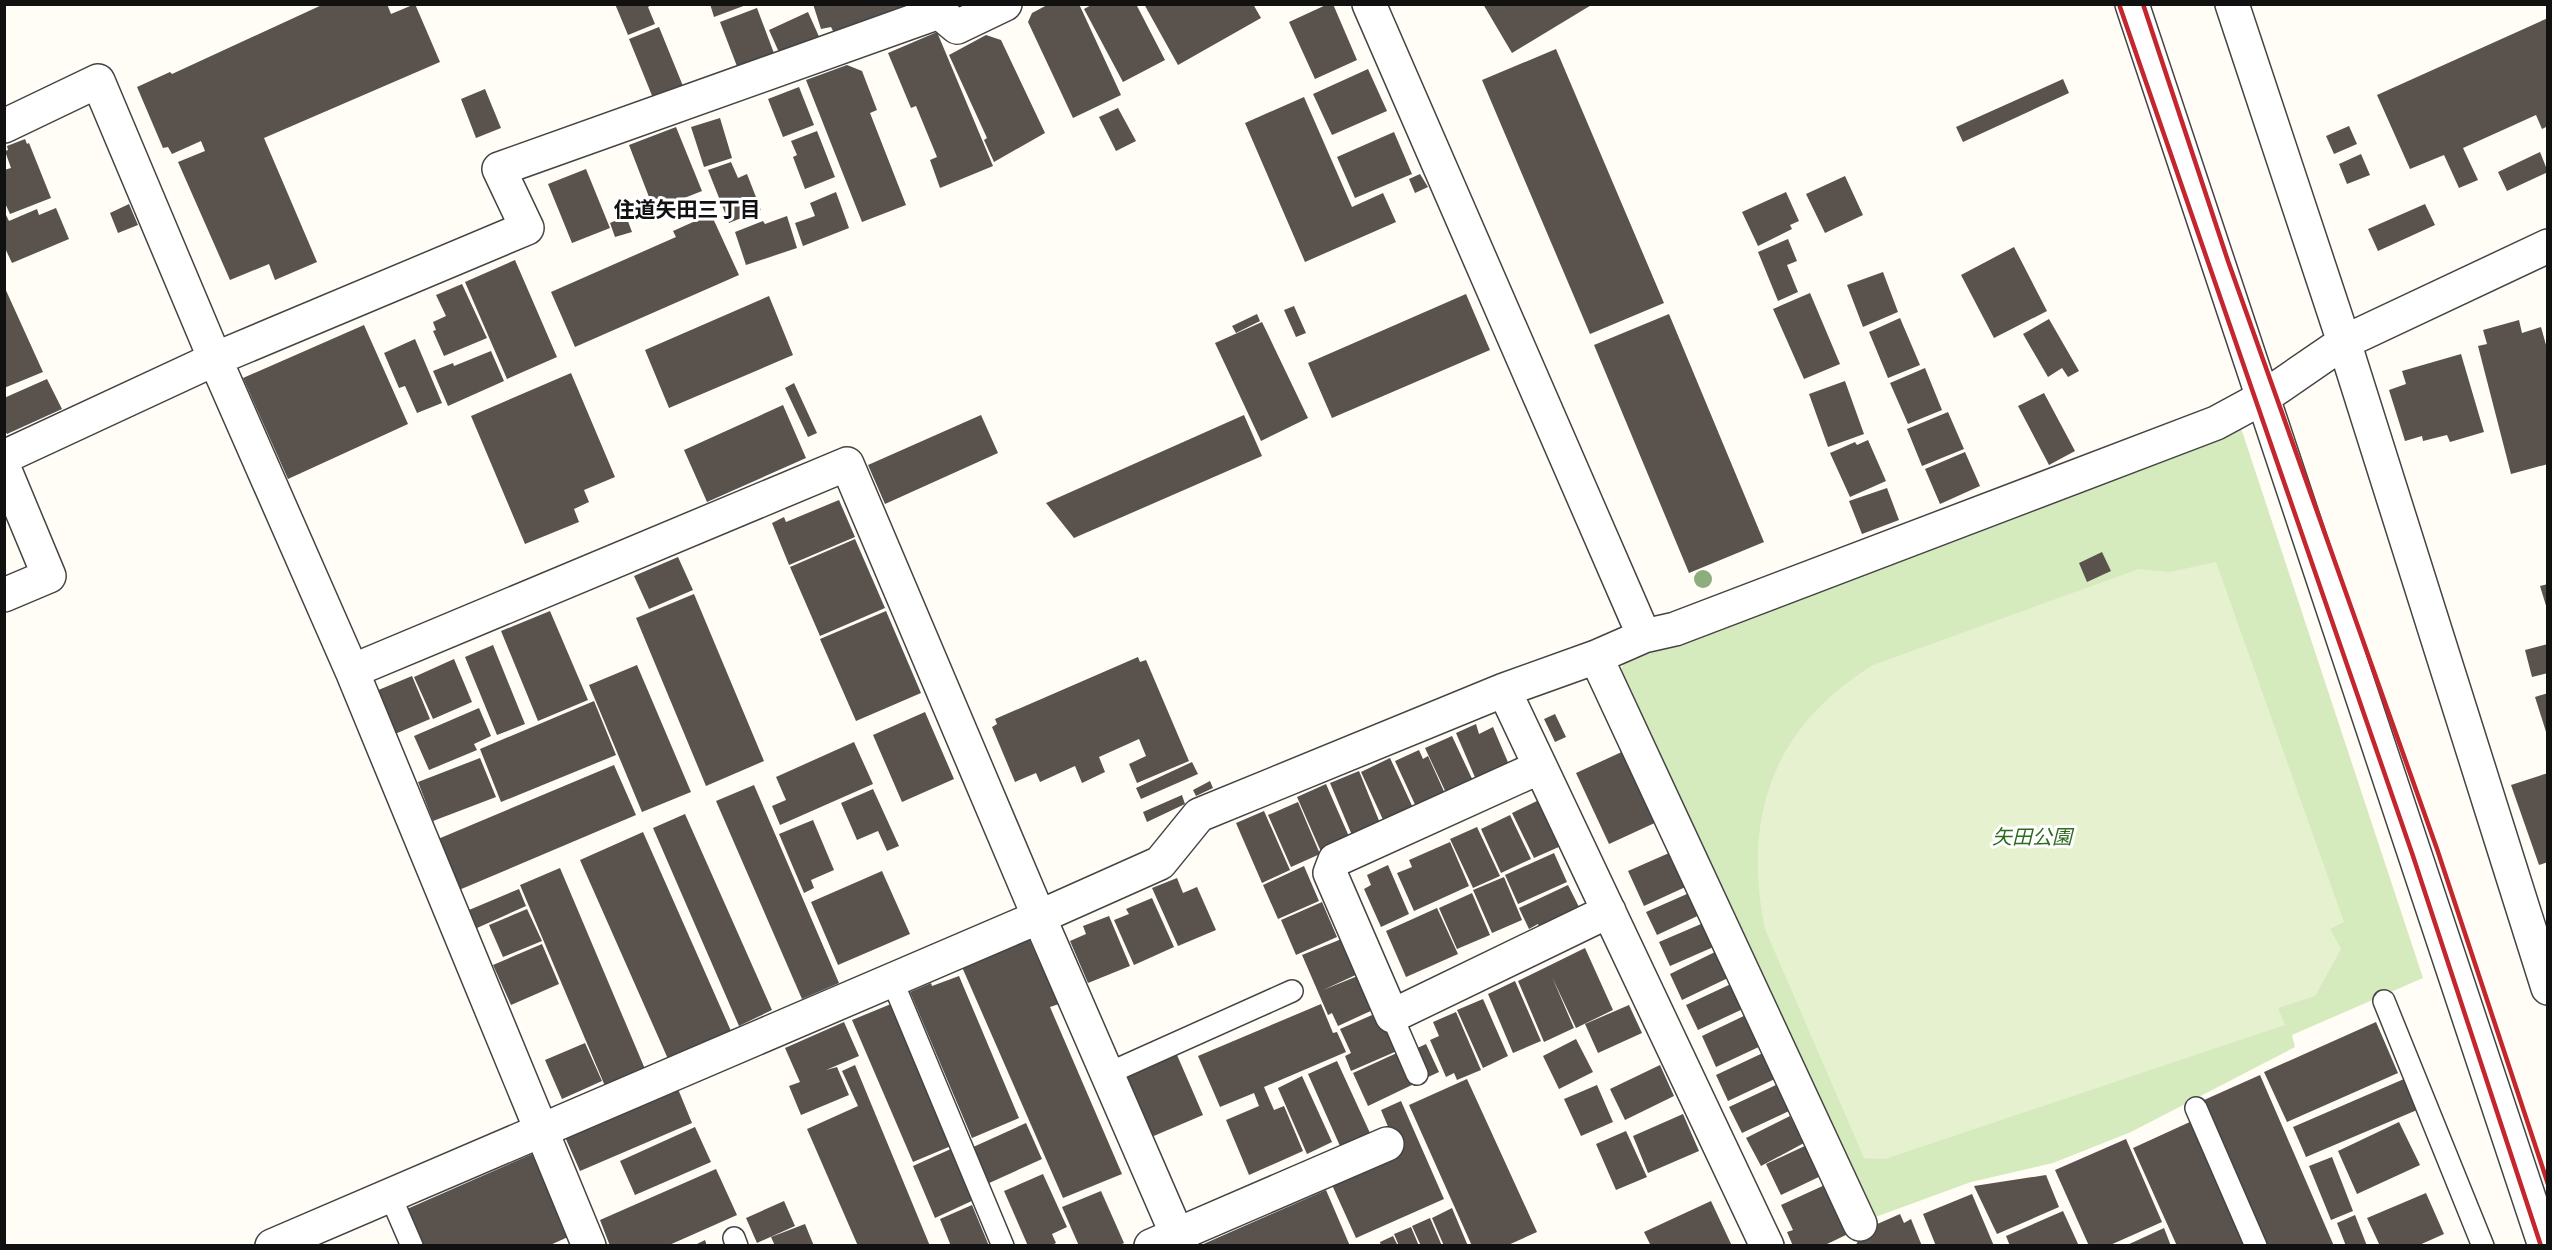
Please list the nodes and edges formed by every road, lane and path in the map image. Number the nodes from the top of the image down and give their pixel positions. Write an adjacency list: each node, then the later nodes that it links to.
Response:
1 (1005, 4): 8 (street)
2 (1368, 4): 13 (street)
3 (2133, 4): 9 (street)
4 (2232, 4): 7 (street)
5 (4, 126): 8 (street)
6 (2547, 246): 7 (street)
7 (2344, 342): 9 (street); 21 (street)
8 (215, 359): 10 (street); 15 (street)
9 (2264, 397): 13 (street); 40 (street)
10 (4, 457)
11 (4, 468): 12 (street)
12 (4, 595)
13 (1644, 636): 14 (street)
14 (1596, 657): 16 (street); 31 (street)
15 (352, 671): 19 (street); 28 (street)
16 (1504, 690): 17 (street); 19 (street)
17 (1540, 766): 18 (street); 24 (street)
18 (1609, 911): 24 (street); 37 (street)
19 (1039, 917): 20 (street); 25 (street)
20 (892, 980): 28 (street); 36 (lane)
21 (2547, 988)
22 (1292, 991): 25 (lane)
23 (2384, 1001): 39 (lane)
24 (1392, 1016): 26 (lane)
25 (1107, 1074): 32 (street)
26 (1417, 1074)
27 (2196, 1108): 38 (lane)
28 (540, 1131): 30 (street); 35 (street)
29 (1387, 1144): 32 (street)
30 (390, 1195): 33 (street); 34 (lane)
31 (1860, 1224)
32 (1170, 1242)
33 (272, 1245)
34 (412, 1245)
35 (589, 1245)
36 (1003, 1245)
37 (1767, 1245)
38 (2256, 1245)
39 (2483, 1245)
40 (2546, 1245)

